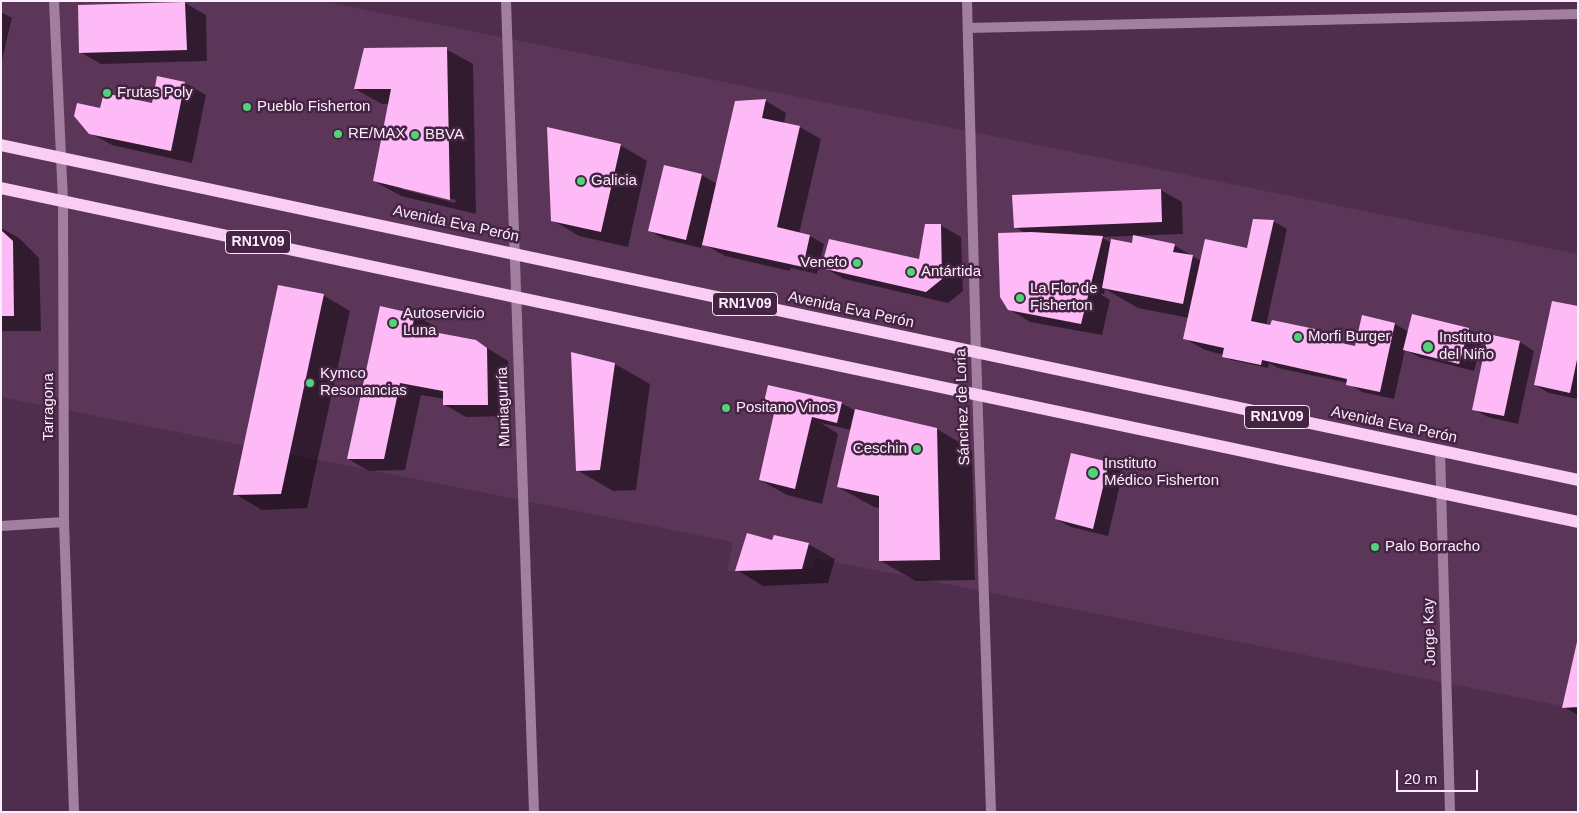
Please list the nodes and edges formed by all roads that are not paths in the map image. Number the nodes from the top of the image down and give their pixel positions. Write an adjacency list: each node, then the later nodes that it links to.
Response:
1 (54, 1): 7 (street, Tarragona)
2 (506, 1): 10 (street, Muniagurría)
3 (967, 1): 5 (street, Sánchez de Loria)
4 (1578, 14): 5 (street)
5 (968, 28): 12 (street, Sánchez de Loria)
6 (1, 145): 7 (main road, Avenida Eva Perón / RN1V09)
7 (61, 158): 9 (street, Tarragona); 10 (main road, Avenida Eva Perón / RN1V09)
8 (1, 188): 9 (main road, RN1V09)
9 (62, 201): 11 (main road, RN1V09); 17 (street, Tarragona)
10 (514, 253): 11 (street, Muniagurría); 12 (main road, Avenida Eva Perón / RN1V09)
11 (515, 297): 13 (main road, RN1V09); 21 (street, Muniagurría)
12 (976, 353): 13 (street, Sánchez de Loria); 14 (main road, Avenida Eva Perón / RN1V09)
13 (977, 395): 16 (main road, RN1V09); 22 (street, Sánchez de Loria)
14 (1440, 451): 15 (main road, Avenida Eva Perón / RN1V09); 16 (street, Jorge Kay)
15 (1578, 480)
16 (1441, 493): 18 (main road, RN1V09); 23 (street, Jorge Kay)
17 (64, 522): 19 (street); 20 (street, Tarragona)
18 (1578, 522)
19 (1, 526)
20 (74, 812)
21 (534, 812)
22 (991, 812)
23 (1450, 812)

